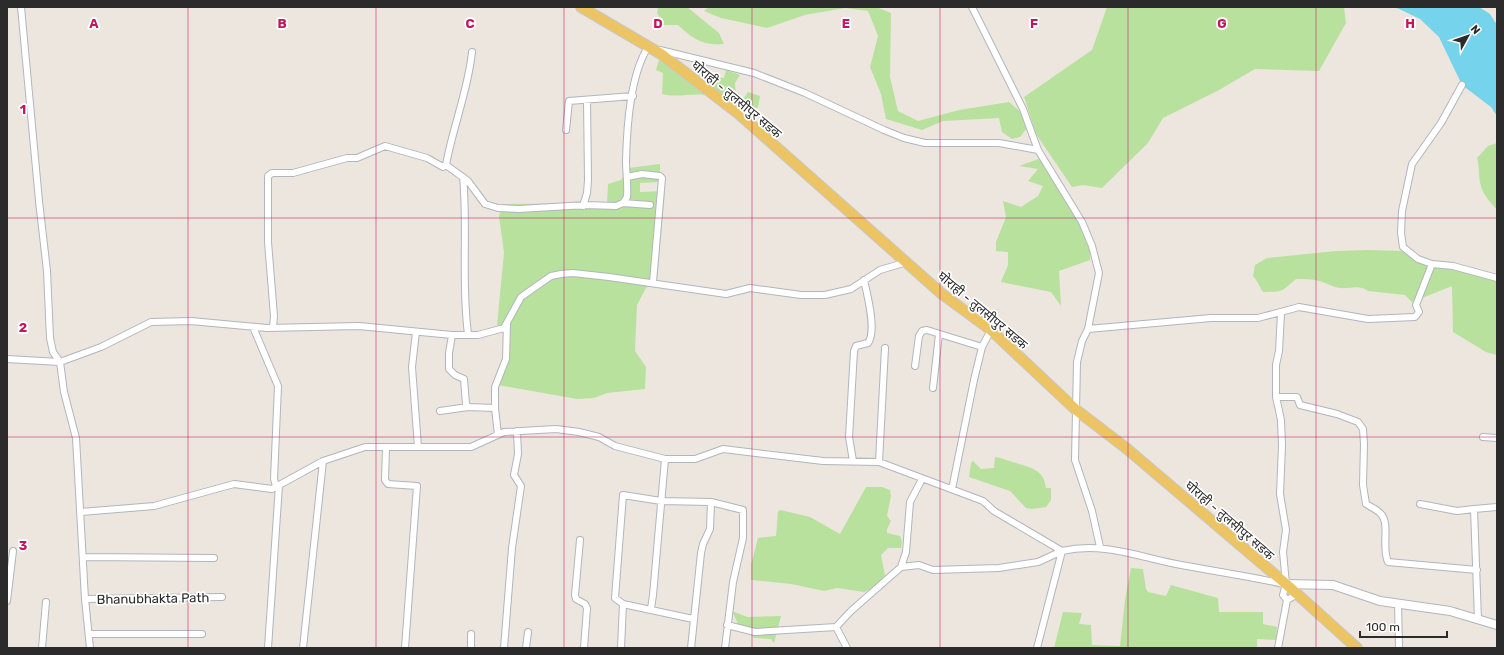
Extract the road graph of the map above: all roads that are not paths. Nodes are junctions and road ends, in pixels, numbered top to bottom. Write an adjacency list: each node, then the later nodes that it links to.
1 (21, 7): 35 (street)
2 (581, 7): 4 (main road, घोराही - तुलसीपुर सडक)
3 (972, 7): 10 (street)
4 (649, 48): 7 (street); 10 (street); 17 (main road, घोराही - तुलसीपुर सडक)
5 (472, 52): 11 (street)
6 (1462, 85): 18 (street)
7 (633, 96): 8 (street); 13 (street)
8 (587, 100): 9 (street); 16 (street)
9 (566, 130)
10 (1038, 150): 26 (street)
11 (446, 165): 12 (street); 25 (street)
12 (463, 177): 16 (street); 30 (street)
13 (627, 177): 14 (street); 21 (street)
14 (623, 203): 15 (street); 16 (street)
15 (650, 205)
16 (583, 206)
17 (908, 262): 20 (street); 27 (main road, घोराही - तुलसीपुर सडक)
18 (1432, 264): 19 (street); 22 (street)
19 (1497, 278)
20 (864, 280): 21 (street); 51 (street)
21 (653, 282): 23 (street)
22 (1281, 313): 26 (street); 38 (street)
23 (507, 323): 30 (street); 40 (street)
24 (253, 327): 25 (street); 35 (street); 54 (street)
25 (273, 327): 28 (street)
26 (1088, 329): 41 (street)
27 (991, 330): 32 (street); 41 (main road, घोराही - तुलसीपुर सडक)
28 (416, 332): 29 (street); 48 (street)
29 (452, 334): 30 (street); 39 (street)
30 (468, 334)
31 (939, 334): 32 (street); 36 (street); 37 (street)
32 (982, 347): 55 (street)
33 (885, 348): 52 (street)
34 (7, 359): 35 (street)
35 (60, 362): 61 (street)
36 (915, 366)
37 (933, 388)
38 (1276, 397): 69 (street); 70 (street)
39 (468, 407): 40 (street); 42 (street)
40 (495, 408): 44 (street)
41 (1075, 409): 63 (street); 70 (main road, घोराही - तुलसीपुर सडक)
42 (440, 411)
43 (517, 431): 44 (street); 49 (street); 95 (street)
44 (498, 435): 48 (street)
45 (1483, 437): 46 (street)
46 (1497, 438)
47 (386, 447): 48 (street); 50 (street); 93 (street)
48 (418, 447)
49 (665, 459): 51 (street); 56 (street)
50 (323, 461): 54 (street); 92 (street)
51 (853, 461): 52 (street)
52 (879, 462): 53 (street)
53 (922, 479): 55 (street); 68 (street)
54 (278, 486): 61 (street); 91 (street)
55 (952, 489): 65 (street)
56 (661, 501): 57 (street); 78 (street); 79 (street)
57 (711, 502): 80 (street); 82 (street)
58 (1420, 504): 60 (street)
59 (1497, 507): 60 (street)
60 (1474, 510): 69 (street)
61 (81, 512): 66 (street)
62 (580, 540): 97 (street)
63 (1100, 547): 65 (street); 70 (street)
64 (13, 551): 75 (street)
65 (1062, 551): 68 (street); 102 (street)
66 (82, 557): 67 (street); 73 (street)
67 (214, 558)
68 (901, 567): 84 (street)
69 (1477, 570): 81 (street)
70 (1286, 584): 71 (main road, घोराही - तुलसीपुर सडक); 74 (street); 77 (street)
71 (1296, 595): 74 (street); 104 (main road, घोराही - तुलसीपुर सडक)
72 (222, 597): 73 (street, Bhanubhakta Path)
73 (85, 599): 86 (street)
74 (1286, 600): 103 (street)
75 (7, 601)
76 (46, 602): 89 (street)
77 (1398, 603): 81 (street); 105 (street)
78 (623, 604): 79 (street); 98 (street)
79 (650, 609): 80 (street)
80 (693, 619): 99 (street)
81 (1478, 620): 83 (street)
82 (727, 625): 84 (street); 100 (street)
83 (1497, 625)
84 (836, 628): 101 (street)
85 (528, 632): 96 (street)
86 (89, 634): 87 (street); 90 (street)
87 (202, 634)
88 (471, 634): 94 (street)
89 (42, 648)
90 (90, 648)
91 (268, 648)
92 (303, 648)
93 (405, 648)
94 (471, 648)
95 (504, 648)
96 (526, 648)
97 (584, 648)
98 (621, 648)
99 (691, 648)
100 (725, 648)
101 (847, 648)
102 (1037, 648)
103 (1278, 648)
104 (1357, 648)
105 (1399, 648)

